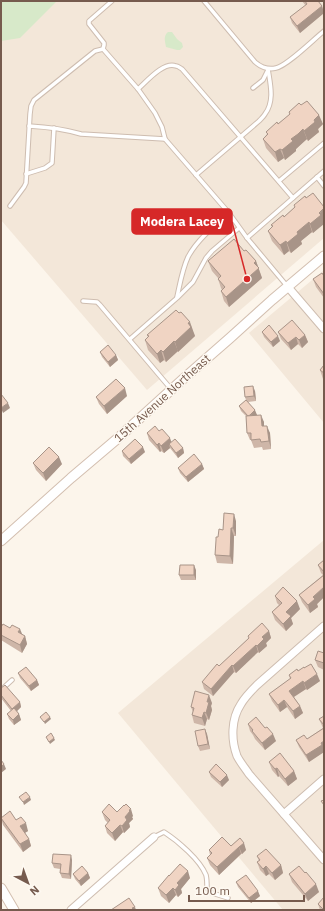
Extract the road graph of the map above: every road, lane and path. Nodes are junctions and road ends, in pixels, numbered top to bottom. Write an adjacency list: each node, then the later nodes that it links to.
1 (112, 1): 4 (lane)
2 (204, 1): 5 (lane)
3 (324, 31): 5 (lane)
4 (103, 49): 7 (lane); 8 (lane)
5 (268, 69): 6 (lane); 10 (lane)
6 (253, 88)
7 (138, 89): 10 (lane); 11 (lane)
8 (29, 126): 9 (lane); 14 (lane)
9 (54, 128): 11 (lane); 14 (lane)
10 (241, 137): 15 (lane); 17 (lane)
11 (165, 138): 15 (lane)
12 (324, 143): 17 (lane)
13 (324, 171): 16 (lane)
14 (26, 174): 20 (lane)
15 (196, 175): 21 (lane)
16 (317, 177): 18 (lane); 19 (lane)
17 (279, 181): 19 (lane)
18 (324, 186)
19 (293, 198): 23 (lane)
20 (10, 206)
21 (229, 213): 22 (lane); 26 (lane)
22 (239, 228): 23 (lane); 26 (lane)
23 (247, 238): 25 (lane)
24 (324, 256): 25 (street, 15th Avenue Northeast)
25 (288, 287): 28 (street); 30 (street, 15th Avenue Northeast)
26 (177, 298): 29 (lane)
27 (83, 301): 29 (lane)
28 (324, 329)
29 (130, 339): 30 (lane)
30 (172, 389): 31 (street, 15th Avenue Northeast)
31 (1, 541)
32 (324, 626): 36 (street)
33 (12, 680): 34 (lane)
34 (1, 690)
35 (324, 779): 36 (street)
36 (284, 814): 38 (street)
37 (154, 837): 40 (lane); 42 (street)
38 (324, 860)
39 (1, 888): 41 (street)
40 (228, 898)
41 (14, 910)
42 (71, 910)

